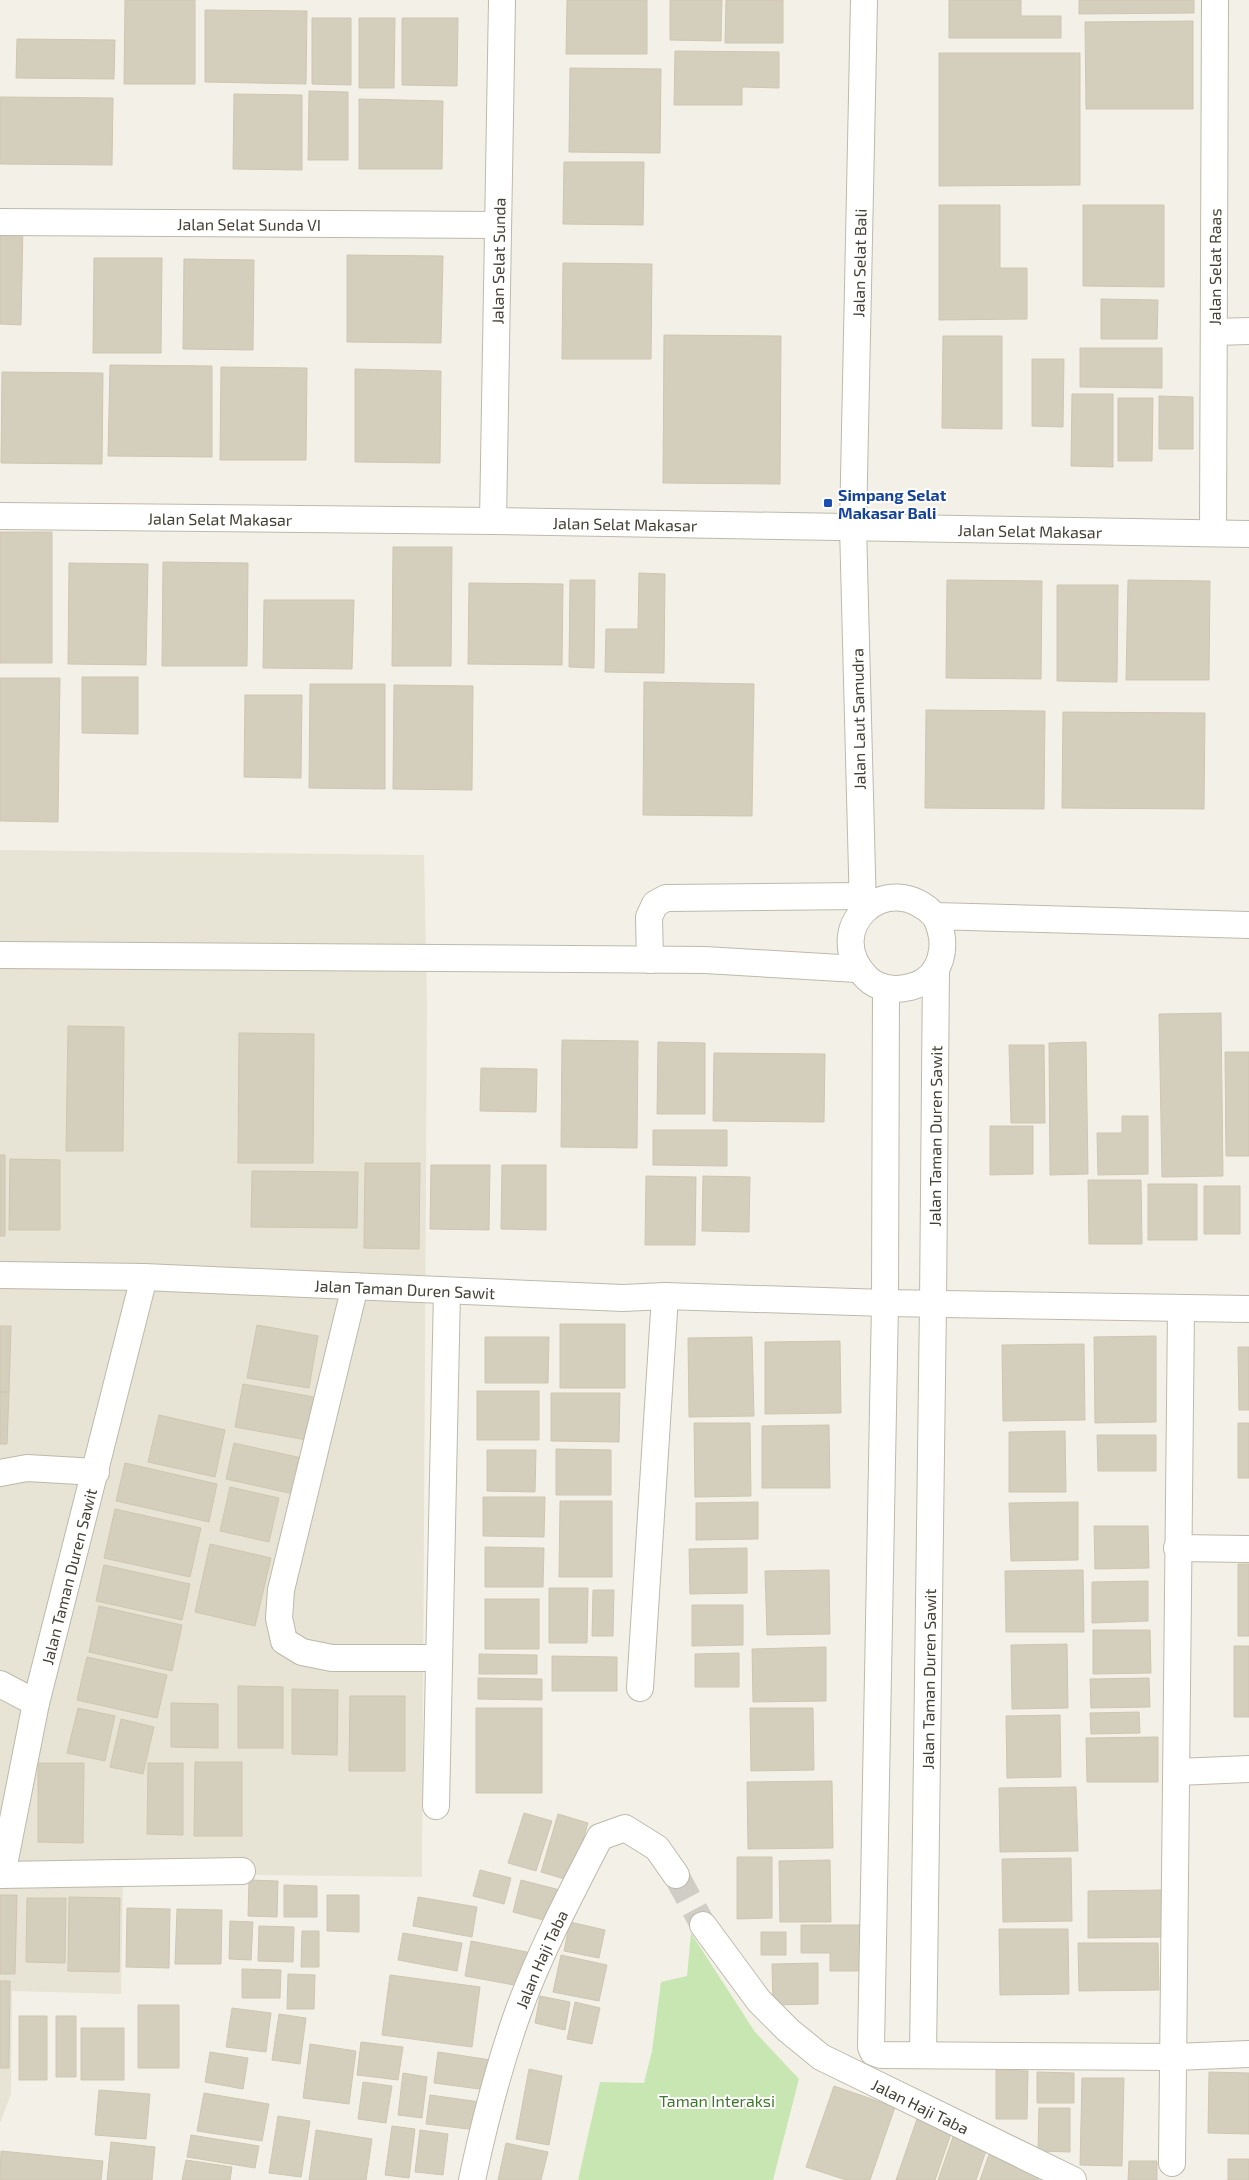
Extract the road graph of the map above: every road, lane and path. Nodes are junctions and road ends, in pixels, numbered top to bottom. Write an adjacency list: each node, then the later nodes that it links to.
1 (502, 0): 5 (street, Jalan Selat Sunda)
2 (864, 0): 10 (street, Jalan Selat Bali)
3 (1215, 0): 7 (street, Jalan Selat Raas)
4 (0, 222): 5 (street, Jalan Selat Sunda VI)
5 (498, 225): 9 (street, Jalan Selat Sunda)
6 (1249, 331): 7 (street)
7 (1215, 332): 11 (street, Jalan Selat Raas)
8 (0, 516): 9 (street, Jalan Selat Makasar)
9 (493, 521): 10 (street, Jalan Selat Makasar)
10 (854, 526): 11 (street, Jalan Selat Makasar); 13 (street, Jalan Laut Samudra)
11 (1213, 533): 12 (street, Jalan Selat Makasar)
12 (1249, 534)
13 (862, 904): 14 (street); 17 (street); 18 (street)
14 (935, 916): 15 (street); 19 (street)
15 (1249, 925)
16 (0, 955): 17 (street)
17 (650, 960): 18 (street)
18 (857, 969): 20 (street)
19 (936, 969): 20 (street); 27 (street, Jalan Taman Duren Sawit)
20 (886, 989): 26 (street)
21 (0, 1275): 22 (street, Jalan Taman Duren Sawit)
22 (144, 1277): 23 (street, Jalan Taman Duren Sawit); 31 (street, Jalan Taman Duren Sawit)
23 (355, 1286): 24 (street, Jalan Taman Duren Sawit); 34 (street)
24 (447, 1291): 25 (street, Jalan Taman Duren Sawit); 34 (street)
25 (665, 1296): 26 (street, Jalan Taman Duren Sawit); 36 (street)
26 (885, 1303): 27 (street, Jalan Taman Duren Sawit); 46 (street)
27 (934, 1303): 28 (street, Jalan Taman Duren Sawit); 46 (street, Jalan Taman Duren Sawit)
28 (1181, 1309): 29 (street, Jalan Taman Duren Sawit); 32 (street)
29 (1249, 1309)
30 (0, 1472): 31 (street)
31 (96, 1472): 37 (street, Jalan Taman Duren Sawit)
32 (1178, 1548): 33 (street); 39 (street)
33 (1249, 1549)
34 (439, 1658): 40 (street)
35 (0, 1684): 37 (street)
36 (640, 1688)
37 (36, 1703): 42 (street, Jalan Taman Duren Sawit)
38 (1249, 1769): 39 (street)
39 (1177, 1772): 47 (street)
40 (436, 1806)
41 (242, 1871): 42 (street)
42 (1, 1875)
43 (676, 1875): 49 (street, Jalan Haji Taba)
44 (703, 1925): 50 (street, Jalan Haji Taba)
45 (1249, 2054): 47 (street)
46 (923, 2055): 47 (street)
47 (1174, 2057): 48 (street)
48 (1172, 2164)
49 (472, 2180)
50 (1073, 2180)

